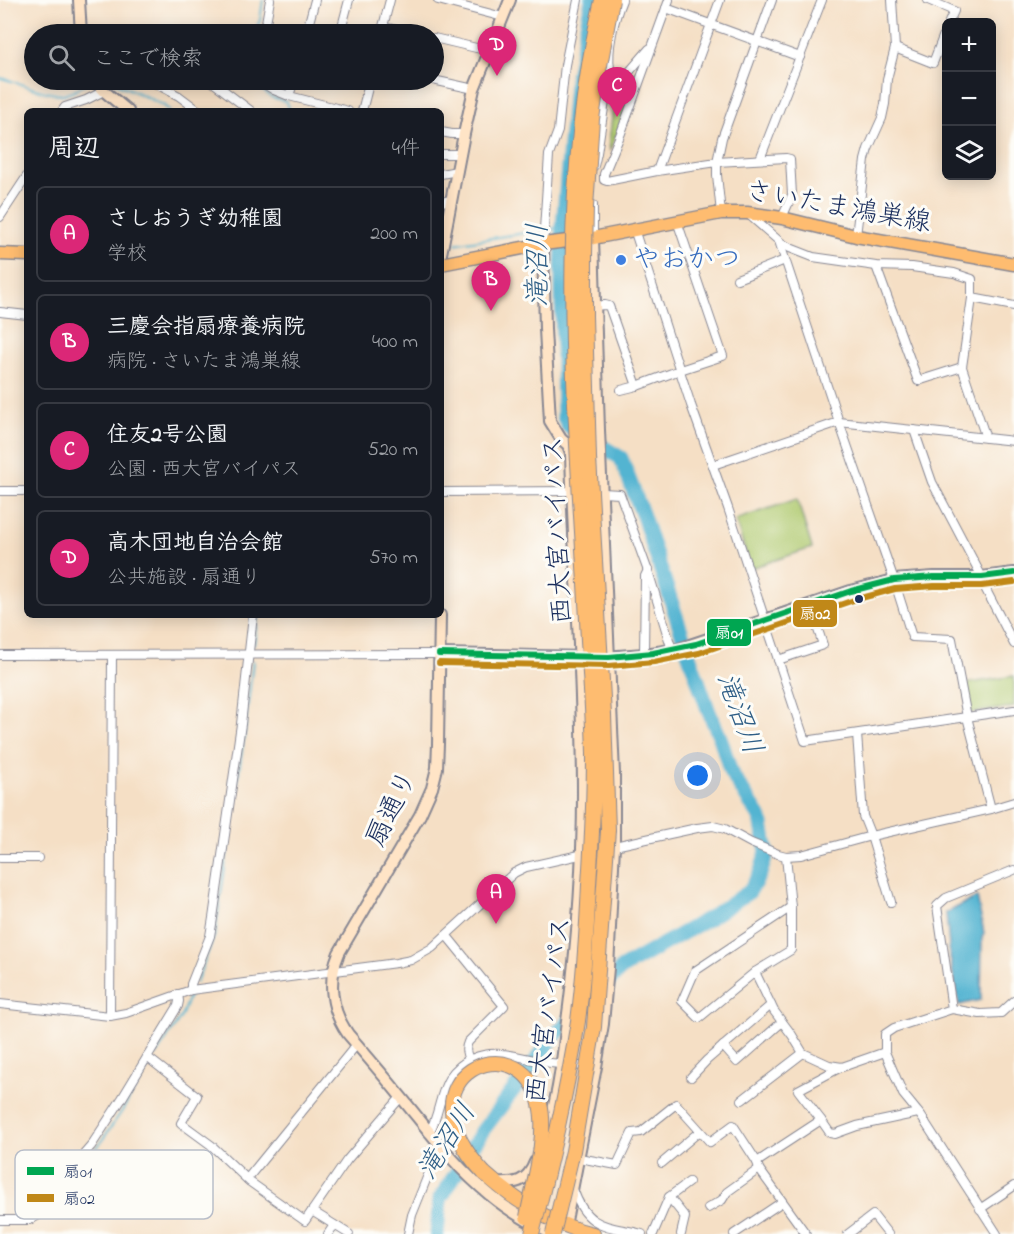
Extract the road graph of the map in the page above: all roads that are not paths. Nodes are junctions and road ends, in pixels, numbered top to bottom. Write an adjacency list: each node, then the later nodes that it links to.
1 (79, 0): 20 (street)
2 (270, 0): 21 (street)
3 (315, 0): 22 (street)
4 (349, 0): 23 (street)
5 (390, 0): 24 (street)
6 (438, 0): 18 (street)
7 (510, 0): 18 (street)
8 (578, 0): 72 (street)
9 (602, 0): 182 (highway, 西大宮バイパス, bridge)
10 (612, 0): 183 (highway, 西大宮バイパス, bridge)
11 (622, 0): 70 (street)
12 (720, 0): 25 (street)
13 (772, 0): 28 (street)
14 (822, 0): 32 (street)
15 (892, 0): 30 (street)
16 (928, 0): 19 (street)
17 (667, 4): 25 (street); 29 (street)
18 (503, 17): 31 (street)
19 (951, 18)
20 (80, 24)
21 (266, 24)
22 (309, 24)
23 (343, 24)
24 (384, 24)
25 (711, 24): 28 (street); 58 (street)
26 (942, 39): 30 (street)
27 (444, 40): 31 (street)
28 (757, 41): 32 (street); 56 (street)
29 (652, 46): 34 (street); 58 (street)
30 (895, 48): 69 (street)
31 (489, 51): 35 (street)
32 (800, 57): 55 (street)
33 (444, 82): 35 (street)
34 (617, 86)
35 (474, 89): 52 (street)
36 (167, 90): 46 (street)
37 (223, 90): 47 (street)
38 (274, 90): 42 (street)
39 (290, 90): 42 (street)
40 (367, 90): 50 (street)
41 (104, 91): 44 (street); 45 (street)
42 (288, 96): 43 (street)
43 (307, 101): 48 (street); 49 (street)
44 (64, 108)
45 (124, 108)
46 (189, 108)
47 (247, 108)
48 (306, 108)
49 (336, 108)
50 (363, 108)
51 (444, 133): 52 (street)
52 (464, 134): 54 (street)
53 (444, 154): 54 (street)
54 (460, 154): 57 (street)
55 (760, 159): 56 (street); 65 (street)
56 (717, 162): 58 (street); 62 (street)
57 (457, 171): 59 (street); 61 (street)
58 (657, 171)
59 (444, 173)
60 (24, 181): 64 (street)
61 (446, 201): 67 (street)
62 (721, 213): 63 (main road, さいたま鴻巣線); 66 (main road, さいたま鴻巣線)
63 (747, 213): 65 (main road, さいたま鴻巣線); 71 (street)
64 (0, 217)
65 (782, 218): 69 (main road, さいたま鴻巣線)
66 (677, 221): 68 (main road, さいたま鴻巣線); 86 (street)
67 (444, 222)
68 (634, 229): 70 (main road, さいたま鴻巣線); 86 (street)
69 (856, 236): 77 (main road, さいたま鴻巣線)
70 (593, 238): 72 (main road, さいたま鴻巣線); 81 (street)
71 (779, 241): 75 (street); 78 (street)
72 (546, 244): 76 (main road, さいたま鴻巣線); 96 (street)
73 (0, 254): 74 (main road)
74 (24, 255)
75 (785, 260): 79 (street); 89 (street)
76 (444, 263)
77 (1014, 264)
78 (876, 266): 80 (street); 85 (street)
79 (736, 279)
80 (972, 298): 82 (street); 85 (street)
81 (594, 306): 87 (street); 98 (street)
82 (1014, 306)
83 (0, 312): 84 (street)
84 (24, 315)
85 (962, 368): 91 (street)
86 (680, 370): 87 (street); 93 (street)
87 (637, 386): 88 (street)
88 (621, 390)
89 (839, 422): 90 (street); 93 (street); 102 (street)
90 (914, 430): 91 (street); 101 (street)
91 (986, 438): 92 (street)
92 (1014, 441)
93 (713, 465): 106 (street)
94 (0, 490): 95 (street)
95 (24, 491)
96 (572, 491): 97 (street); 114 (street)
97 (444, 492)
98 (602, 493): 99 (street); 115 (street)
99 (648, 570): 108 (street); 111 (street)
100 (1014, 573): 101 (street)
101 (982, 577): 102 (street); 107 (street)
102 (894, 580): 103 (street); 118 (street)
103 (810, 605): 106 (street); 116 (street)
104 (253, 618): 109 (street)
105 (440, 618): 110 (street, 扇通り)
106 (765, 620): 108 (street); 116 (street)
107 (1014, 644)
108 (675, 650): 111 (street)
109 (249, 654): 110 (street); 113 (street); 134 (street)
110 (439, 654): 114 (street); 132 (street, 扇通り)
111 (644, 654): 115 (street)
112 (0, 655): 113 (street)
113 (112, 655): 140 (street)
114 (579, 656): 115 (street); 124 (street)
115 (609, 657): 123 (street)
116 (778, 660): 119 (street)
117 (1014, 710): 118 (street)
118 (967, 717): 119 (street); 121 (street)
119 (857, 734): 122 (street)
120 (1014, 802): 121 (street)
121 (991, 809): 122 (street)
122 (872, 836): 125 (street); 129 (street)
123 (614, 846): 124 (street); 125 (street); 149 (street)
124 (582, 855): 131 (street); 148 (street)
125 (782, 855): 130 (street)
126 (0, 858): 127 (street)
127 (38, 858)
128 (1014, 870): 139 (street)
129 (891, 902)
130 (790, 907): 133 (street); 133 (street)
131 (447, 936): 132 (street); 147 (street)
132 (333, 971): 134 (street); 142 (street)
133 (754, 972): 138 (street)
134 (190, 990): 135 (street)
135 (178, 994): 140 (street); 146 (street)
136 (1014, 1001): 139 (street)
137 (0, 1004): 140 (street)
138 (771, 1005): 141 (street); 143 (street)
139 (952, 1009): 144 (street)
140 (110, 1016)
141 (782, 1022): 143 (street); 145 (street)
142 (357, 1044): 152 (street); 164 (street)
143 (723, 1046): 151 (street)
144 (885, 1052): 150 (street); 154 (street)
145 (803, 1053): 150 (street); 153 (street)
146 (147, 1057): 159 (street); 164 (street)
147 (469, 1059): 148 (street); 157 (street)
148 (556, 1064): 149 (street); 163 (street)
149 (596, 1067): 160 (street)
150 (842, 1067): 155 (street)
151 (691, 1077)
152 (401, 1098): 157 (street); 173 (street)
153 (742, 1100)
154 (918, 1113): 155 (street); 171 (street)
155 (821, 1120): 162 (street)
156 (700, 1131): 160 (street); 161 (street); 162 (street)
157 (429, 1133): 158 (street)
158 (440, 1145): 163 (street); 180 (street)
159 (88, 1150)
160 (579, 1158): 167 (street)
161 (662, 1163)
162 (758, 1166): 169 (street); 170 (street)
163 (484, 1178): 172 (street); 177 (highway); 181 (highway, bridge)
164 (247, 1179): 173 (street)
165 (689, 1182): 168 (street)
166 (1014, 1186): 171 (street)
167 (573, 1188): 177 (street); 185 (street)
168 (669, 1197): 186 (street); 187 (street)
169 (782, 1202): 188 (street); 189 (street)
170 (708, 1208)
171 (980, 1209): 192 (street)
172 (510, 1210): 177 (street); 183 (street)
173 (312, 1211): 176 (street)
174 (31, 1219): 175 (street)
175 (0, 1220)
176 (334, 1225): 178 (street); 179 (street)
177 (567, 1230): 184 (highway)
178 (328, 1234)
179 (349, 1234)
180 (408, 1234)
181 (524, 1234)
182 (532, 1234)
183 (552, 1234)
184 (593, 1234)
185 (642, 1234)
186 (653, 1234)
187 (681, 1234)
188 (734, 1234)
189 (806, 1234)
190 (848, 1234): 191 (street)
191 (888, 1234)
192 (997, 1234)

